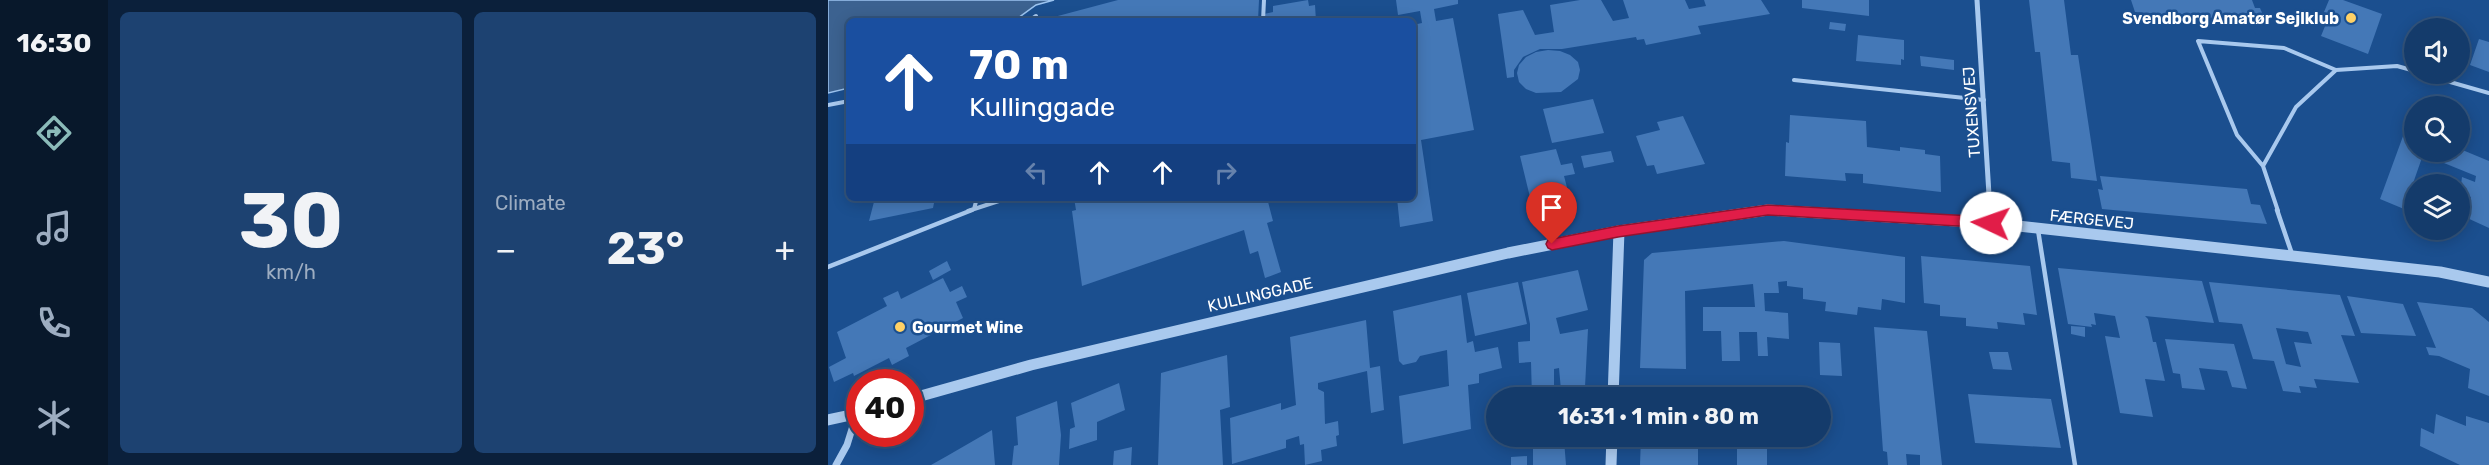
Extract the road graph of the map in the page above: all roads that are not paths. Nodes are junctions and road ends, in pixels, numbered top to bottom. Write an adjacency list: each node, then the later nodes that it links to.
1 (1264, 0): 5 (lane)
2 (1977, 0): 11 (street, TUXENSVEJ)
3 (1036, 16): 4 (lane)
4 (1033, 18)
5 (1263, 18)
6 (2404, 68): 7 (lane)
7 (2336, 70): 14 (lane); 14 (lane)
8 (1794, 80): 11 (lane)
9 (2457, 84): 10 (lane)
10 (2489, 93)
11 (1983, 100): 18 (street, TUXENSVEJ)
12 (846, 102): 13 (lane)
13 (828, 105)
14 (2263, 166): 21 (lane)
15 (975, 201): 17 (lane)
16 (999, 201): 17 (lane)
17 (974, 209): 22 (lane)
18 (1991, 223): 19 (street, FÆRGEVEJ); 20 (street, FÆRGEVEJ)
19 (2038, 228): 21 (street, FÆRGEVEJ); 32 (lane)
20 (1618, 231): 24 (street); 25 (street, KULLINGGADE)
21 (2292, 255): 23 (street, FÆRGEVEJ)
22 (828, 267)
23 (2489, 282)
24 (1614, 387)
25 (924, 395)
26 (846, 416): 27 (street)
27 (828, 420)
28 (846, 447): 30 (street)
29 (1612, 447): 31 (street)
30 (836, 465)
31 (1611, 465)
32 (2075, 465)

